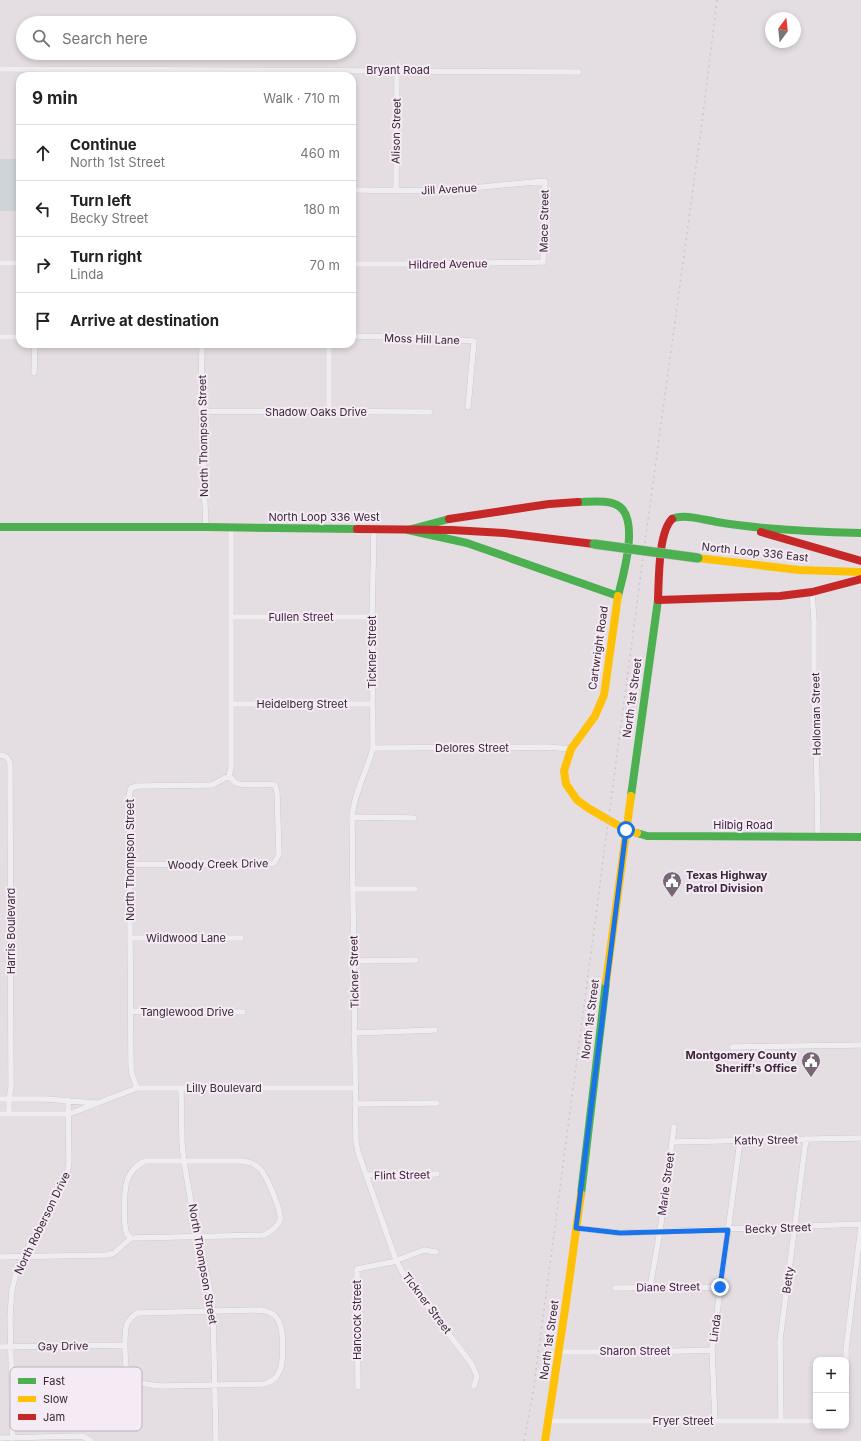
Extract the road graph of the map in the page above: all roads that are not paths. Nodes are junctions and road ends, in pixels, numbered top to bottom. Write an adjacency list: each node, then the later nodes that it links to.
1 (0, 69): 3 (street, Bryant Road)
2 (397, 70): 4 (street, Bryant Road); 5 (street, Bryant Road); 8 (street, Alison Street)
3 (184, 72)
4 (347, 72)
5 (579, 72)
6 (545, 181): 8 (street, Jill Avenue); 9 (street, Mace Street)
7 (356, 190): 8 (street, Jill Avenue)
8 (396, 191)
9 (543, 262): 12 (street, Hildred Avenue)
10 (0, 263): 11 (street)
11 (16, 263)
12 (356, 264)
13 (356, 336): 20 (street, Moss Hill Lane)
14 (0, 337): 15 (street)
15 (16, 337)
16 (34, 348): 19 (street)
17 (202, 348): 21 (street, North Thompson Street)
18 (329, 348): 22 (street)
19 (34, 373)
20 (468, 407)
21 (202, 411): 22 (street, Shadow Oaks Drive); 25 (street, North Thompson Street)
22 (329, 412): 23 (street, Shadow Oaks Drive)
23 (430, 412)
24 (0, 527): 25 (main road, North Loop 336 West)
25 (206, 527): 27 (main road, North Loop 336 West)
26 (742, 527): 30 (main road); 32 (main road); 37 (main road, North 1st Street)
27 (232, 528): 28 (main road, North Loop 336 West); 38 (street)
28 (374, 529): 29 (main road, North Loop 336 West); 39 (street, Tickner Street)
29 (408, 530): 31 (main road, North Loop 336 West, bridge); 36 (main road); 36 (main road, Cartwright Road)
30 (861, 533)
31 (646, 551): 33 (main road, North Loop 336 East, bridge)
32 (861, 561)
33 (861, 572)
34 (861, 579): 35 (main road)
35 (812, 592): 37 (main road); 49 (street, Holloman Street)
36 (618, 596): 43 (main road, Cartwright Road)
37 (658, 600): 48 (main road, North 1st Street)
38 (231, 617): 39 (street, Fullen Street); 40 (street)
39 (372, 617): 41 (street, Tickner Street)
40 (231, 704): 41 (street, Heidelberg Street); 45 (street)
41 (372, 704): 42 (street, Tickner Street)
42 (373, 748): 43 (street, Delores Street); 46 (street, Tickner Street)
43 (570, 749): 48 (main road, Cartwright Road)
44 (0, 755): 68 (street, Harris Boulevard)
45 (229, 776): 51 (street, North Thompson Street); 51 (street, Woody Creek Drive)
46 (352, 817): 47 (street); 53 (street, Tickner Street)
47 (414, 818)
48 (626, 830): 49 (main road, Hilbig Road); 85 (main road, North 1st Street)
49 (818, 837): 50 (main road, Hilbig Road)
50 (861, 837)
51 (130, 864): 54 (street, North Thompson Street)
52 (415, 888): 53 (street)
53 (353, 889): 56 (street, Tickner Street)
54 (130, 938): 55 (street, Wildwood Lane); 58 (street, North Thompson Street)
55 (241, 938)
56 (354, 960): 57 (street); 61 (street, Tickner Street)
57 (416, 960)
58 (131, 1011): 59 (street, Tanglewood Drive); 64 (street, North Thompson Street)
59 (243, 1012)
60 (435, 1030): 61 (street)
61 (354, 1033): 66 (street, Tickner Street)
62 (861, 1045): 63 (street)
63 (732, 1047)
64 (137, 1088): 65 (street, Lilly Boulevard); 70 (street, Lilly Boulevard)
65 (181, 1088): 66 (street, Lilly Boulevard); 81 (street, North Thompson Street)
66 (355, 1088): 72 (street, Tickner Street)
67 (0, 1099): 68 (street, Lilly Boulevard)
68 (9, 1099): 69 (street, Lilly Boulevard); 74 (street, Harris Boulevard)
69 (68, 1100): 70 (street, Lilly Boulevard); 75 (street, North Roberson Drive)
70 (96, 1103): 75 (street, Lilly Boulevard)
71 (437, 1103): 72 (street)
72 (355, 1104): 83 (street, Tickner Street)
73 (0, 1114): 74 (street, Lilly Boulevard)
74 (9, 1114): 75 (street, Lilly Boulevard)
75 (69, 1114): 93 (street, North Roberson Drive)
76 (674, 1127): 80 (street, Marie Street)
77 (861, 1138): 78 (street, Kathy Street)
78 (806, 1140): 79 (street, Kathy Street); 86 (street, Betty)
79 (740, 1141): 80 (street, Kathy Street); 87 (street, Linda)
80 (672, 1142): 88 (street, Marie Street)
81 (184, 1162): 89 (street, North Thompson Street); 89 (street); 90 (street)
82 (437, 1174): 83 (street, Flint Street)
83 (367, 1175): 94 (street, Tickner Street)
84 (861, 1225): 86 (street, Becky Street); 110 (street)
85 (576, 1228): 88 (street, Becky Street); 103 (main road, North 1st Street)
86 (795, 1228): 87 (street, Becky Street); 113 (street, Betty)
87 (728, 1230): 88 (street, Becky Street); 96 (street, Linda)
88 (660, 1231): 95 (street, Marie Street)
89 (197, 1236): 90 (street); 98 (street, North Thompson Street)
90 (132, 1238): 93 (street)
91 (436, 1252): 94 (street)
92 (0, 1257): 93 (street)
93 (23, 1257): 100 (street, North Roberson Drive)
94 (396, 1260): 108 (street, Tickner Street); 109 (street, Hancock Street)
95 (650, 1287): 96 (street, Diane Street); 97 (street, Diane Street)
96 (720, 1287): 102 (street, Linda)
97 (615, 1288)
98 (213, 1310): 99 (street); 107 (street, North Thompson Street); 107 (street)
99 (125, 1345): 100 (street, Gay Drive); 105 (street)
100 (12, 1346): 101 (street, Gay Drive); 104 (street, North Roberson Drive)
101 (0, 1347)
102 (712, 1350): 103 (street, Sharon Street); 112 (street, Linda)
103 (559, 1352): 111 (main road, North 1st Street)
104 (12, 1367)
105 (126, 1367)
106 (142, 1383): 107 (street)
107 (216, 1385): 118 (street, North Thompson Street)
108 (474, 1386)
109 (358, 1387)
110 (847, 1393)
111 (549, 1421): 112 (street, Fryer Street); 119 (main road, North 1st Street)
112 (715, 1421): 113 (street, Fryer Street)
113 (781, 1421): 114 (street, Fryer Street)
114 (813, 1421)
115 (0, 1438): 116 (street)
116 (13, 1439): 117 (street)
117 (92, 1441)
118 (216, 1441)
119 (545, 1441)

